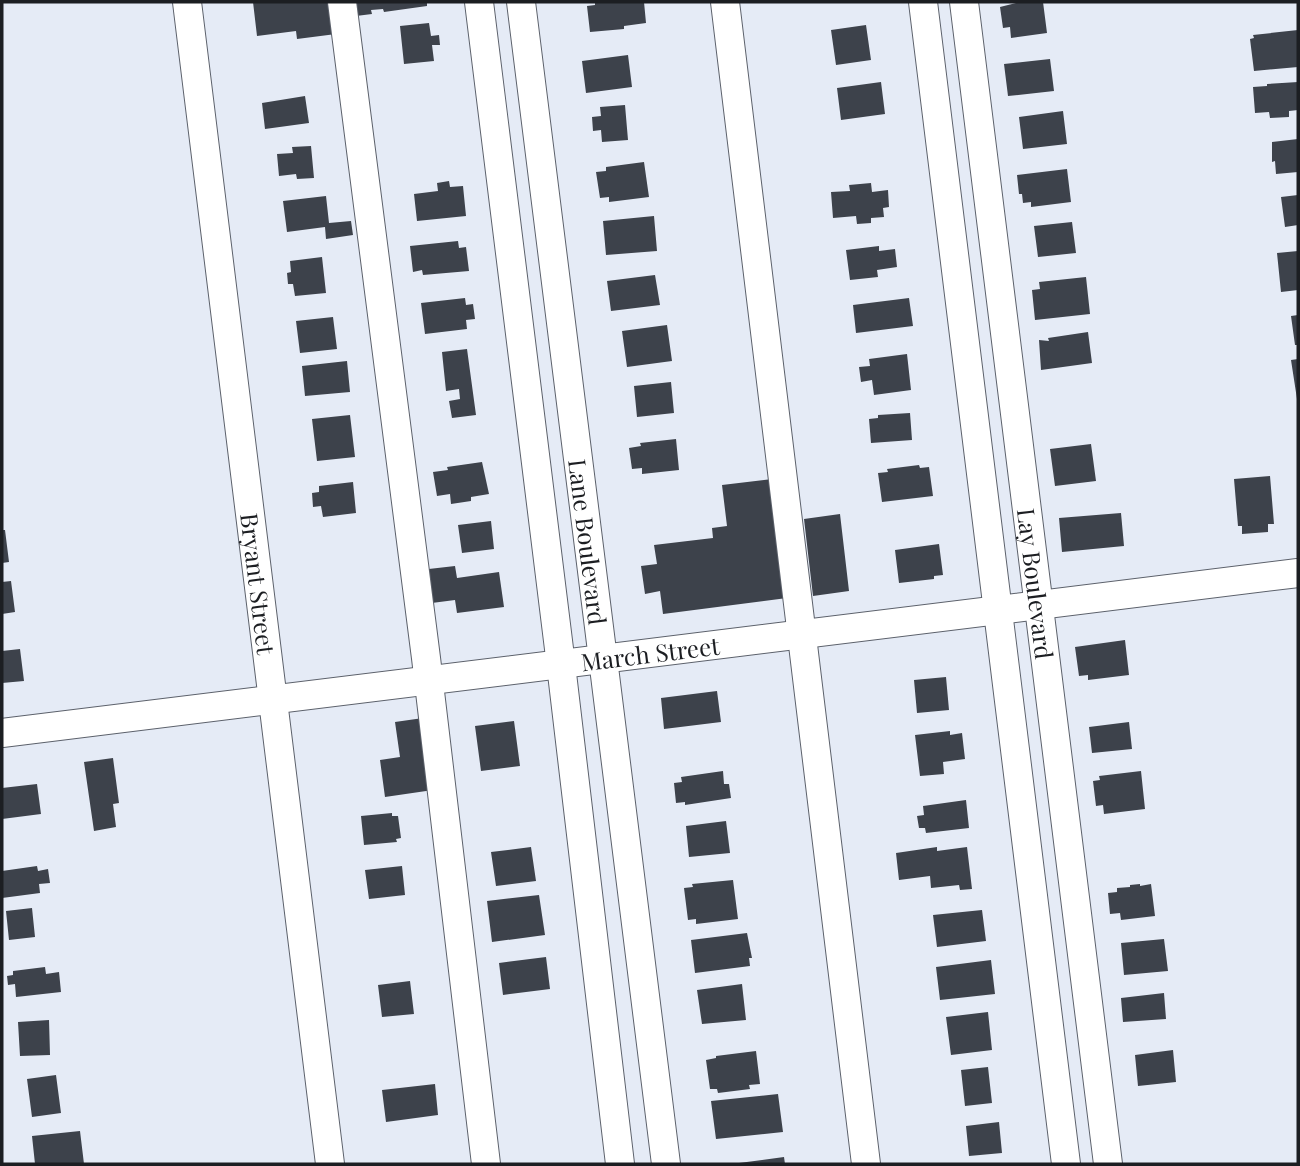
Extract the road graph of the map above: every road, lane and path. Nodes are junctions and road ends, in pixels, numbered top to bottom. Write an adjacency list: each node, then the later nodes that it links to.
1 (187, 2): 19 (street, Bryant Street)
2 (342, 2): 18 (street)
3 (479, 2): 11 (street, Lane Boulevard)
4 (521, 2): 10 (street, Lane Boulevard)
5 (725, 2): 15 (street)
6 (923, 2): 9 (street, Lay Boulevard)
7 (964, 2): 8 (street, Lay Boulevard)
8 (988, 202): 9 (street); 13 (street, Lay Boulevard)
9 (948, 206): 14 (street, Lay Boulevard)
10 (551, 239): 11 (street); 16 (street, Lane Boulevard)
11 (509, 245): 17 (street, Lane Boulevard)
12 (1298, 573): 13 (street, March Street)
13 (1038, 606): 14 (street, March Street); 21 (street, Lay Boulevard)
14 (996, 610): 15 (street, March Street); 22 (street, Lay Boulevard)
15 (800, 634): 16 (street, March Street); 29 (street)
16 (604, 660): 17 (street, March Street); 23 (street, Lane Boulevard)
17 (561, 665): 18 (street, March Street); 24 (street, Lane Boulevard)
18 (429, 680): 19 (street, March Street); 26 (street)
19 (274, 700): 20 (street, March Street); 25 (street, Bryant Street)
20 (2, 733)
21 (1090, 1021): 22 (street); 31 (street, Lay Boulevard)
22 (1048, 1026): 30 (street, Lay Boulevard)
23 (656, 1086): 24 (street); 28 (street, Lane Boulevard)
24 (611, 1091): 27 (street, Lane Boulevard)
25 (330, 1164)
26 (486, 1164)
27 (620, 1164)
28 (666, 1164)
29 (866, 1164)
30 (1066, 1164)
31 (1108, 1164)

